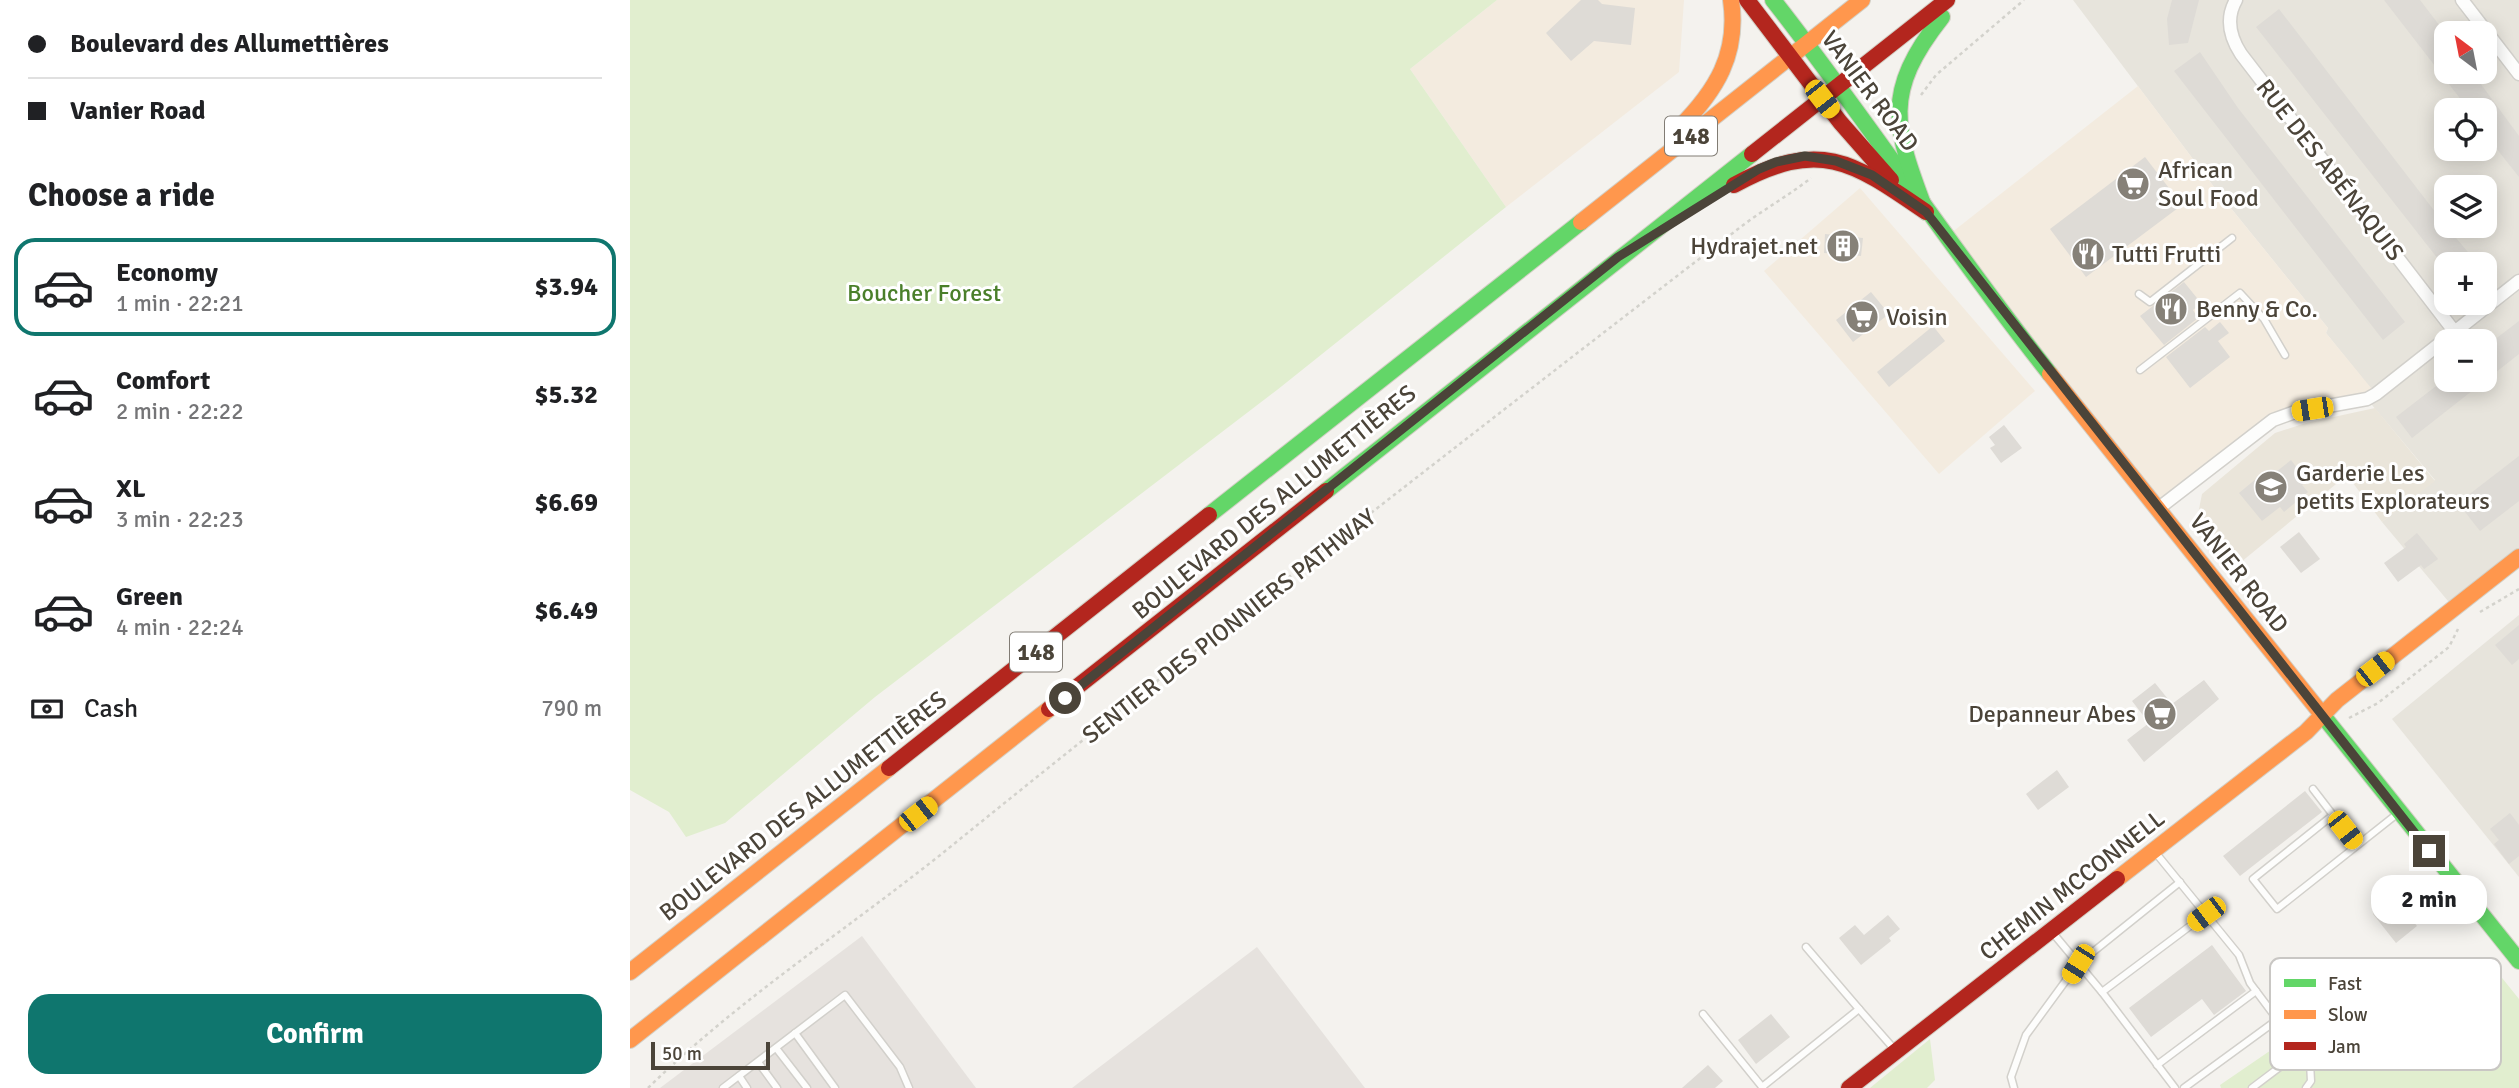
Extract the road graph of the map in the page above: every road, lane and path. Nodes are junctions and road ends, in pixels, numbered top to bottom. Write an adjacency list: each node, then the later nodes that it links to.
1 (1731, 0): 18 (main road)
2 (1746, 0): 11 (main road, VANIER ROAD)
3 (1773, 0): 10 (main road, VANIER ROAD)
4 (1861, 0): 10 (main road, BOULEVARD DES ALLUMETTIÈRES / 148)
5 (1947, 0): 13 (main road, BOULEVARD DES ALLUMETTIÈRES / 148)
6 (1957, 0): 17 (main road)
7 (2024, 0): 14 (path)
8 (2236, 0): 23 (street, RUE DES ABÉNAQUIS)
9 (2462, 0): 12 (street)
10 (1807, 44): 11 (main road, BOULEVARD DES ALLUMETTIÈRES / 148); 13 (main road, VANIER ROAD)
11 (1789, 58): 15 (main road, VANIER ROAD); 18 (main road, BOULEVARD DES ALLUMETTIÈRES / 148)
12 (2519, 74)
13 (1840, 85): 15 (main road, BOULEVARD DES ALLUMETTIÈRES / 148); 17 (main road, VANIER ROAD)
14 (1915, 98)
15 (1822, 99): 17 (main road, VANIER ROAD); 20 (main road, BOULEVARD DES ALLUMETTIÈRES / 148)
16 (1814, 172): 63 (path, SENTIER DES PIONNIERS PATHWAY)
17 (1926, 212): 20 (main road); 28 (main road, VANIER ROAD)
18 (1592, 214): 46 (main road, BOULEVARD DES ALLUMETTIÈRES / 148)
19 (2232, 238): 22 (lane)
20 (1618, 257): 54 (main road, BOULEVARD DES ALLUMETTIÈRES / 148)
21 (2519, 281): 24 (street)
22 (2139, 294)
23 (2452, 329)
24 (2457, 329)
25 (2434, 347): 28 (street)
26 (2285, 355): 27 (lane)
27 (2140, 370)
28 (2159, 509): 33 (main road, VANIER ROAD)
29 (2519, 557): 33 (main road, CHEMIN MCCONNELL)
30 (2519, 589): 31 (path)
31 (2477, 614)
32 (2460, 626): 34 (path)
33 (2320, 716): 36 (main road, VANIER ROAD); 39 (main road, CHEMIN MCCONNELL)
34 (2348, 719)
35 (2313, 789): 37 (lane)
36 (2398, 812): 38 (lane); 44 (main road, VANIER ROAD)
37 (2333, 816): 38 (lane); 38 (lane)
38 (2357, 845)
39 (2154, 850): 40 (lane); 42 (main road, CHEMIN MCCONNELL)
40 (2180, 882): 41 (lane); 45 (lane)
41 (2206, 914): 47 (lane); 48 (lane)
42 (2051, 931): 45 (lane); 56 (main road, CHEMIN MCCONNELL)
43 (1806, 947): 49 (lane)
44 (2519, 961)
45 (2078, 964): 48 (lane); 71 (lane)
46 (630, 972)
47 (2256, 991): 50 (lane); 58 (lane)
48 (2102, 992): 58 (lane)
49 (1859, 1009): 56 (lane); 62 (lane)
50 (2270, 1010)
51 (1703, 1014): 62 (lane)
52 (2270, 1025): 73 (lane)
53 (795, 1033): 55 (lane); 68 (lane); 69 (lane)
54 (630, 1040)
55 (776, 1048): 57 (lane); 67 (lane)
56 (1896, 1051): 70 (main road, CHEMIN MCCONNELL)
57 (758, 1062): 61 (lane); 66 (lane)
58 (2157, 1065): 72 (lane)
59 (2276, 1070): 74 (lane)
60 (2310, 1070): 75 (lane)
61 (739, 1076): 64 (lane); 65 (lane)
62 (1763, 1087)
63 (648, 1088)
64 (723, 1088)
65 (747, 1088)
66 (777, 1088)
67 (807, 1088)
68 (835, 1088)
69 (909, 1088)
70 (1849, 1088)
71 (2014, 1088)
72 (2175, 1088)
73 (2184, 1088)
74 (2252, 1088)
75 (2306, 1088)

